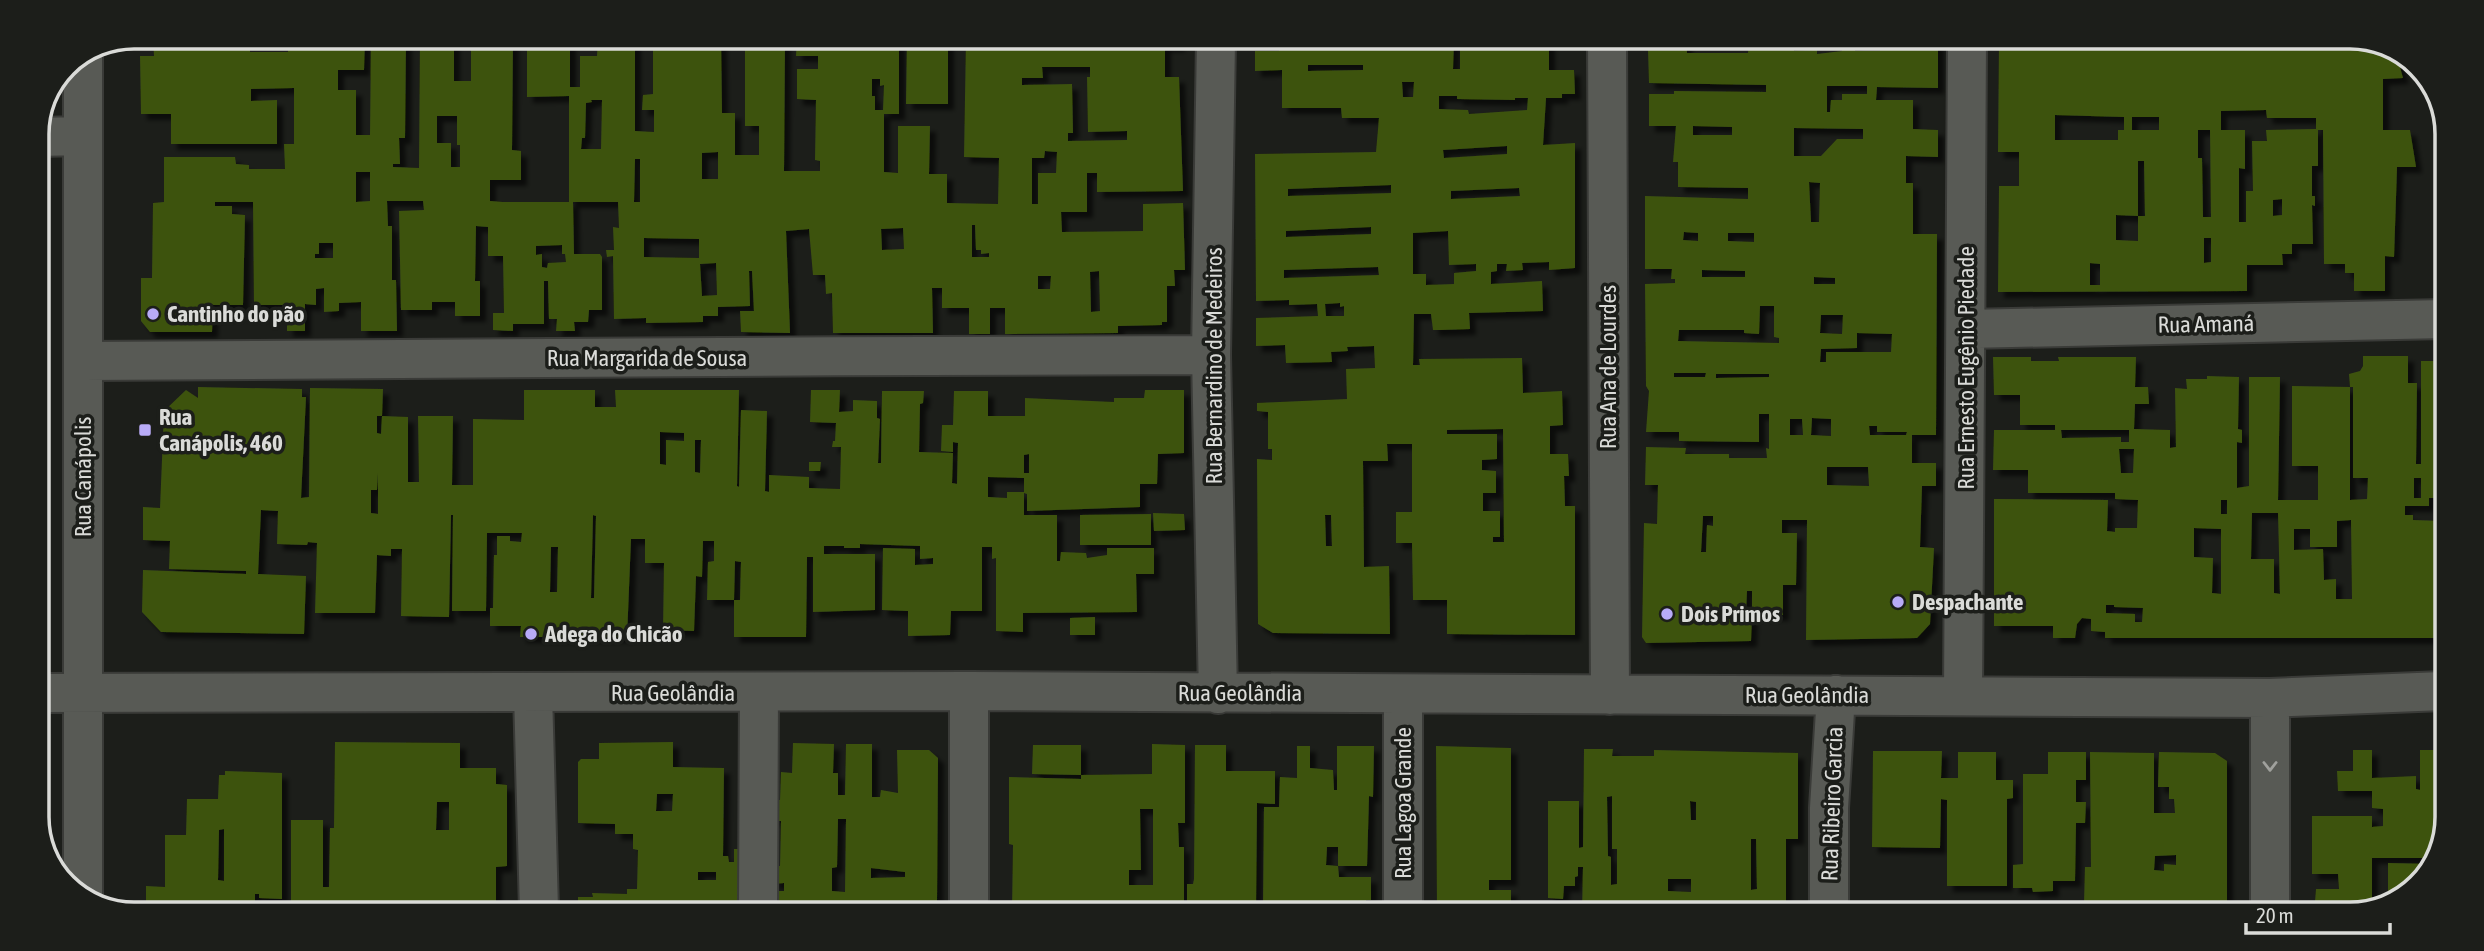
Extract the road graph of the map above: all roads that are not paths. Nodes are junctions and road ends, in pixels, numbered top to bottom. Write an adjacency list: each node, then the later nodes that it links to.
1 (1216, 49): 9 (street, Rua Bernardino de Medeiros)
2 (1607, 49): 19 (street, Rua Ana de Lourdes)
3 (1966, 49): 8 (street, Rua Ernesto Eugênio Piedade)
4 (83, 66): 6 (street, Rua Canápolis)
5 (49, 136): 6 (street)
6 (83, 136): 10 (street, Rua Canápolis)
7 (2435, 319): 8 (street, Rua Amaná)
8 (1967, 329): 21 (street, Rua Ernesto Eugênio Piedade)
9 (1211, 355): 10 (street, Rua Margarida de Sousa); 17 (street, Rua Bernardino de Medeiros)
10 (83, 361): 15 (street, Rua Canápolis)
11 (969, 691): 14 (street, Rua Geolândia); 17 (street, Rua Geolândia); 26 (street)
12 (2435, 691): 22 (street, Rua Geolândia)
13 (49, 692): 15 (street, Rua Geolândia)
14 (759, 692): 16 (street, Rua Geolândia); 25 (street)
15 (83, 693): 16 (street, Rua Geolândia); 23 (street, Rua Canápolis)
16 (533, 693): 24 (street)
17 (1219, 694): 18 (street, Rua Geolândia)
18 (1403, 694): 19 (street, Rua Geolândia); 27 (street, Rua Lagoa Grande)
19 (1610, 695): 20 (street, Rua Geolândia)
20 (1836, 695): 21 (street, Rua Geolândia); 28 (street, Rua Ribeiro Garcia)
21 (1964, 696): 22 (street, Rua Geolândia)
22 (2270, 698): 29 (street, one-way to 29)
23 (83, 885)
24 (539, 902)
25 (758, 902)
26 (969, 902)
27 (1403, 902)
28 (1829, 902)
29 (2270, 902)

